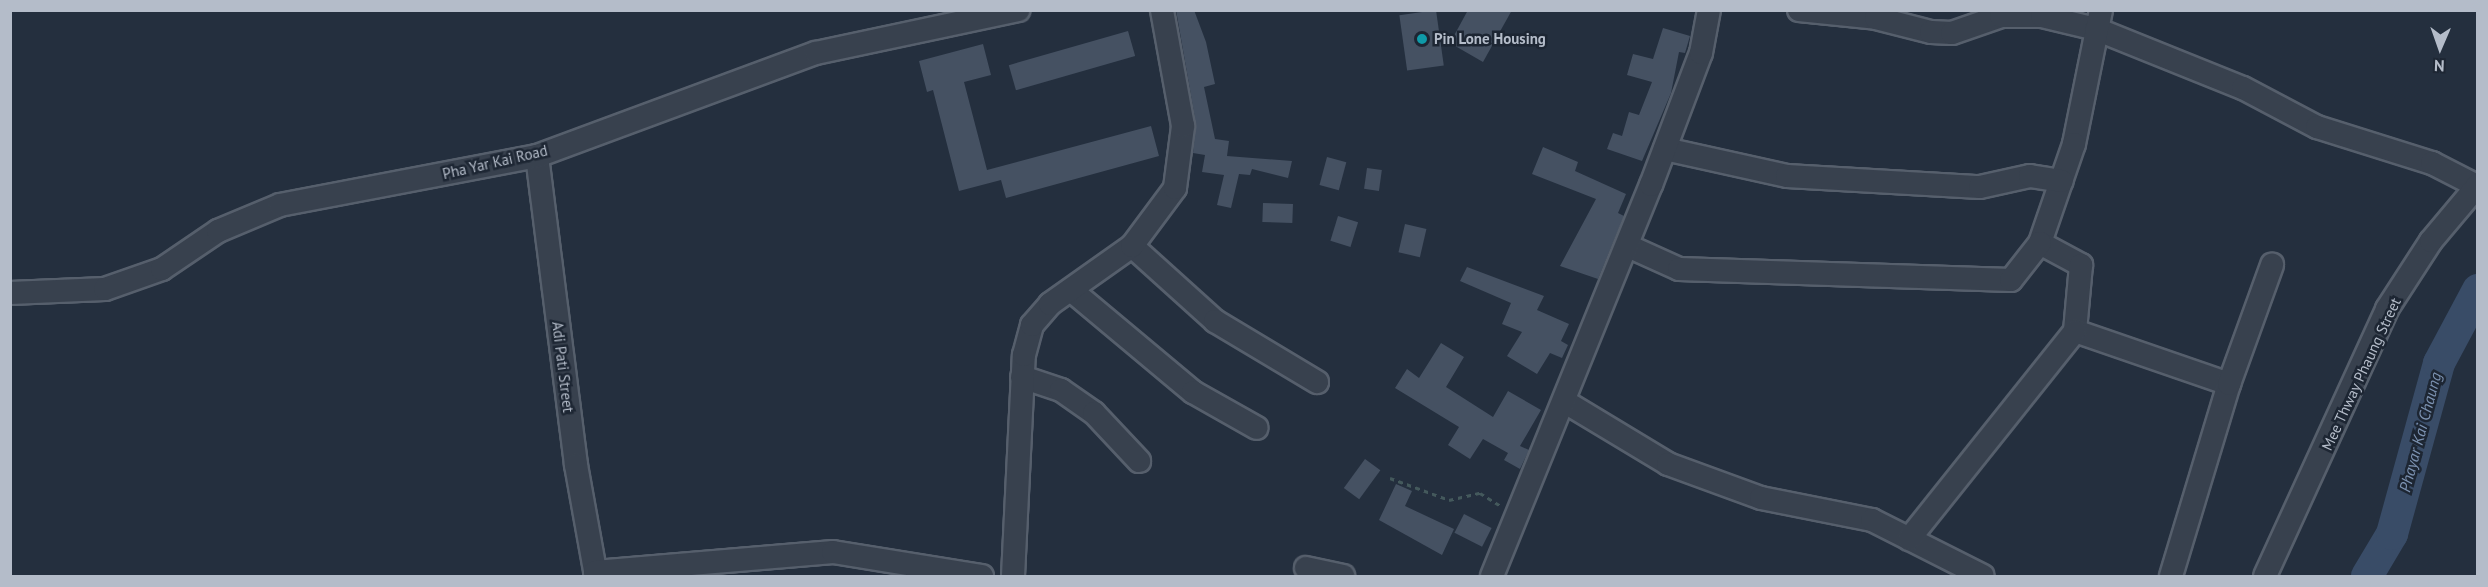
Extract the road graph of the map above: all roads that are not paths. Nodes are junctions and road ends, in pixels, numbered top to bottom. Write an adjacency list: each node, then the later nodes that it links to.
1 (1018, 10): 7 (street, Pha Yar Kai Road)
2 (1162, 10): 11 (street)
3 (1709, 10): 6 (street)
4 (1799, 10): 5 (street)
5 (2099, 20): 8 (street); 9 (street)
6 (1665, 149): 8 (street); 12 (street)
7 (537, 156): 15 (street, Pha Yar Kai Road); 25 (street, Adi Pati Street)
8 (2062, 181): 10 (street)
9 (2477, 186): 32 (street, Mee Thway Phaung Street)
10 (2040, 243): 12 (street); 16 (street)
11 (1132, 246): 14 (street); 18 (street)
12 (1628, 246): 20 (street)
13 (2272, 265): 19 (street)
14 (1071, 290): 17 (street); 21 (street)
15 (10, 293)
16 (2075, 331): 19 (street); 23 (street)
17 (1022, 377): 22 (street); 27 (street)
18 (1317, 382)
19 (2229, 384): 31 (street)
20 (1567, 404): 23 (street); 29 (street)
21 (1257, 428)
22 (1139, 461)
23 (1909, 539): 30 (street)
24 (1306, 568): 28 (street)
25 (595, 574): 26 (street)
26 (982, 576)
27 (1013, 576)
28 (1343, 576)
29 (1492, 576)
30 (1983, 576)
31 (2171, 576)
32 (2265, 576)

